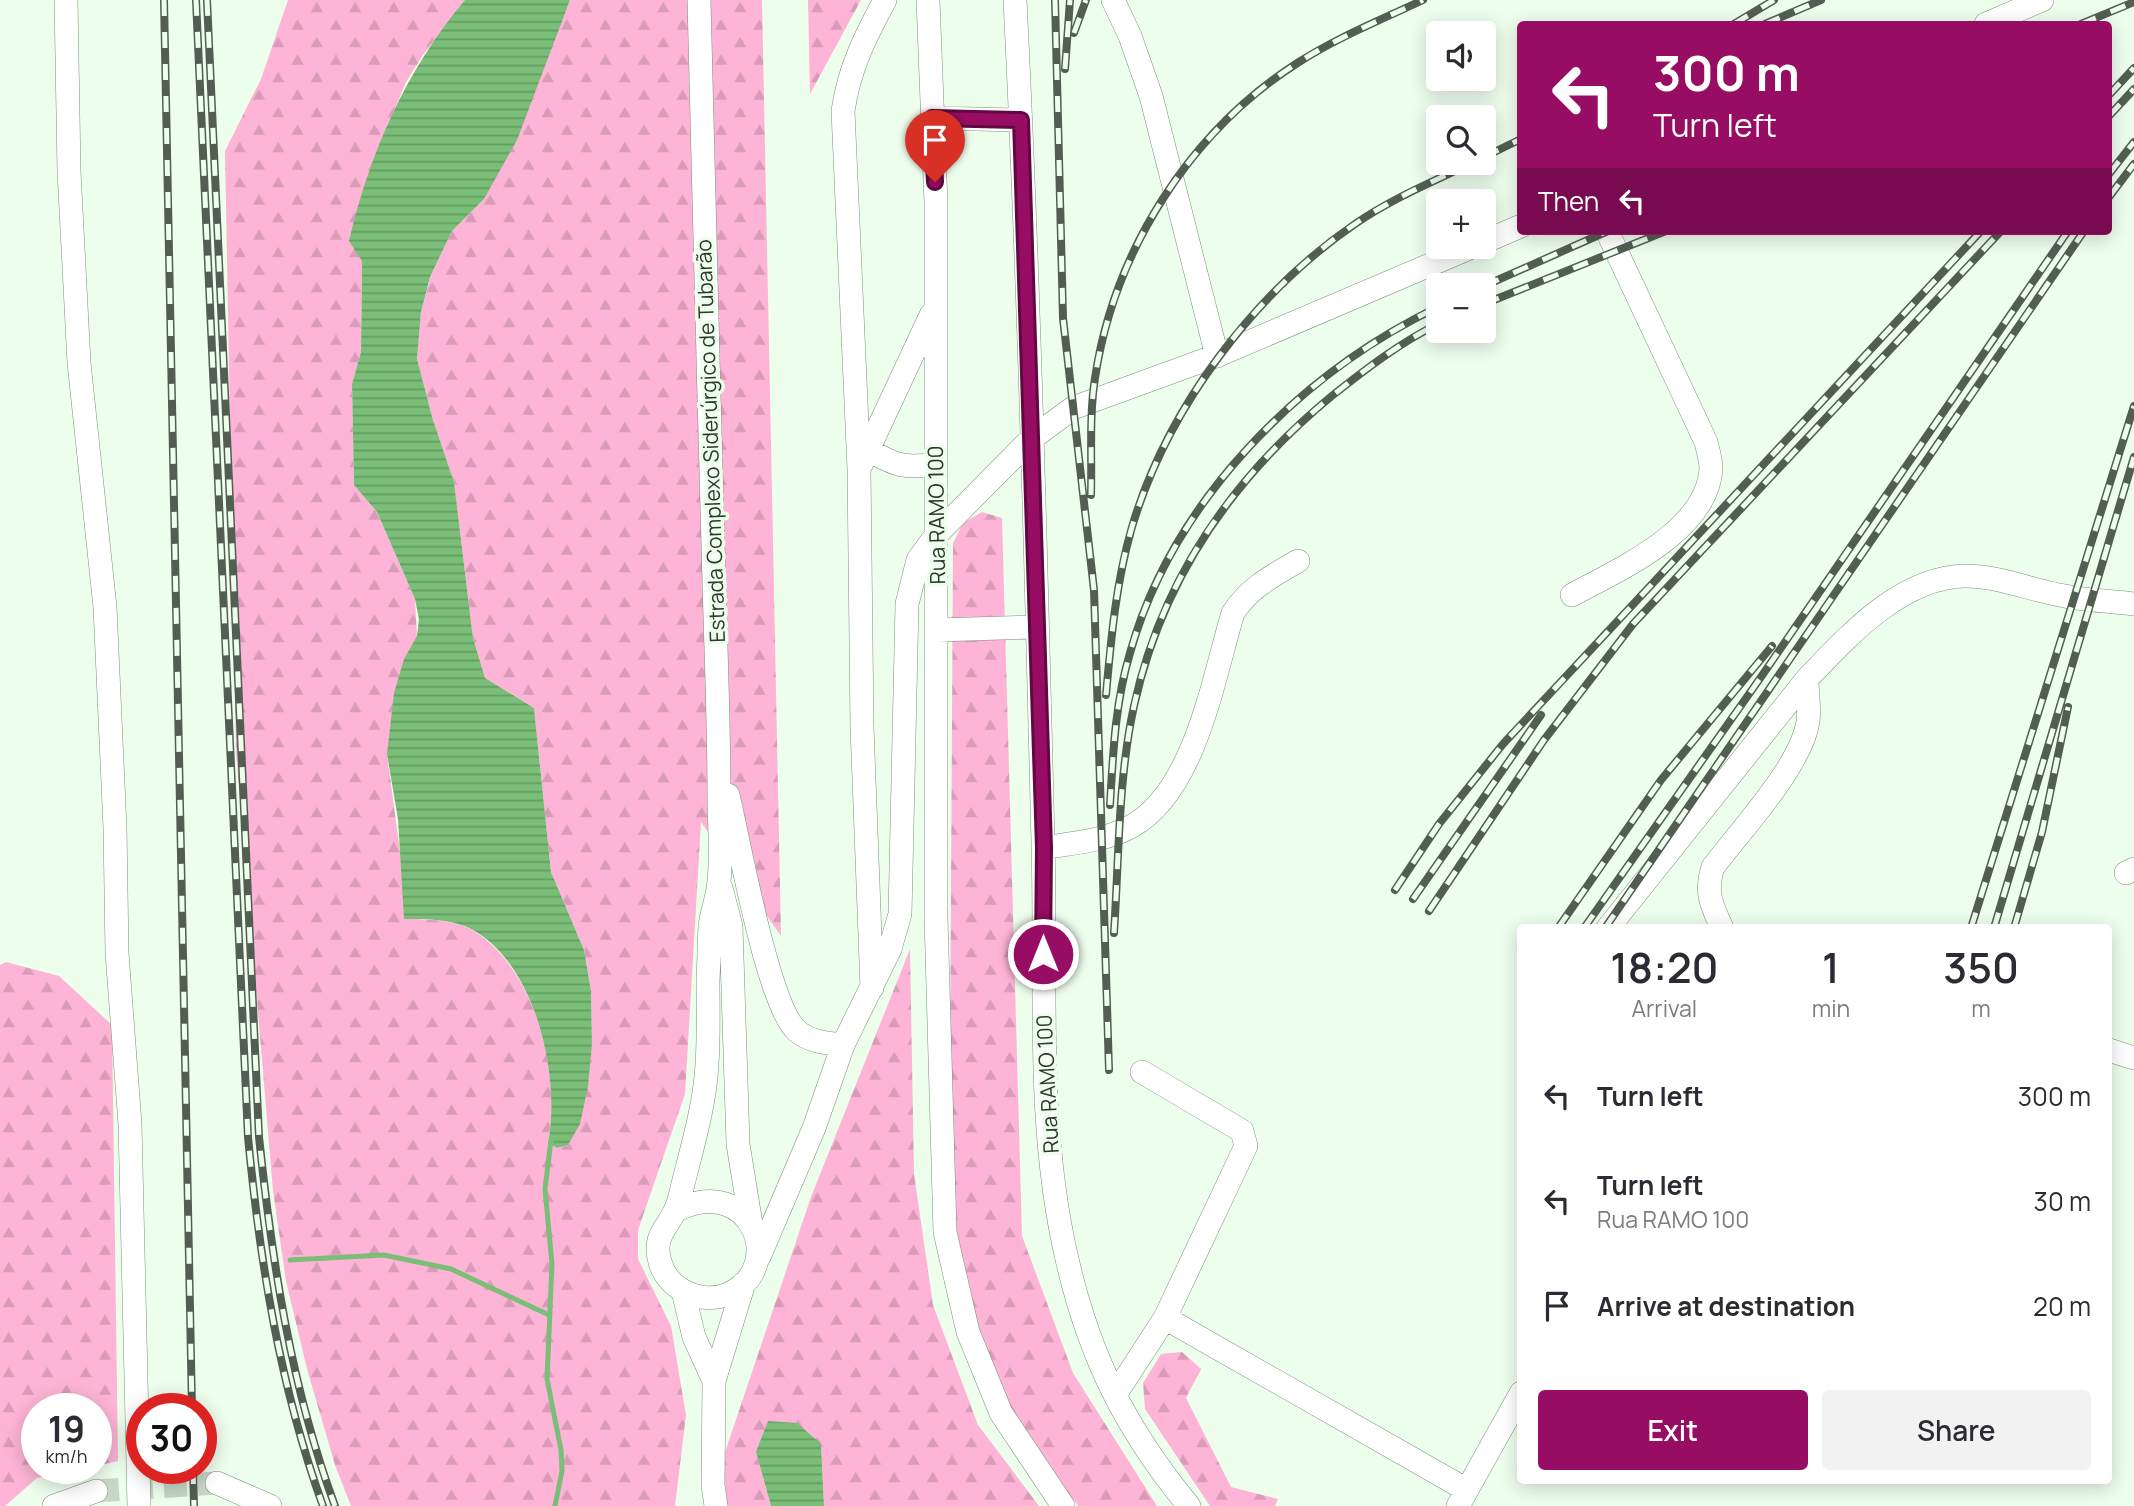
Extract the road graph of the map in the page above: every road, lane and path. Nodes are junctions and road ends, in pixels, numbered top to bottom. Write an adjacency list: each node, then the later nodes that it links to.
1 (66, 0): 50 (street)
2 (699, 0): 27 (street, Estrada Complexo Siderúrgico de Tubarão)
3 (885, 0): 18 (street)
4 (928, 0): 9 (street, Rua RAMO 100)
5 (1015, 0): 10 (street, Rua RAMO 100)
6 (1113, 0): 16 (street)
7 (2042, 0): 8 (street)
8 (1993, 21)
9 (932, 118): 10 (street); 15 (street, Rua RAMO 100)
10 (1021, 120): 17 (street, Rua RAMO 100)
11 (1517, 228): 13 (street)
12 (1609, 235): 22 (street)
13 (1496, 237)
14 (1444, 259): 16 (street)
15 (933, 309): 18 (street); 19 (street, Rua RAMO 100)
16 (1217, 356): 17 (street)
17 (1031, 439): 20 (street); 24 (street, Rua RAMO 100)
18 (864, 459): 19 (street); 32 (street)
19 (935, 464): 20 (street, Rua RAMO 100)
20 (936, 535): 25 (street, Rua RAMO 100); 32 (street)
21 (1298, 561): 28 (street)
22 (1572, 595)
23 (2134, 604): 26 (street)
24 (1037, 627): 25 (street); 28 (street, Rua RAMO 100)
25 (937, 630): 52 (street, Rua RAMO 100)
26 (1807, 679): 30 (street); 31 (street)
27 (719, 755): 29 (street, Estrada Complexo Siderúrgico de Tubarão); 33 (street)
28 (1044, 848): 43 (street, Rua RAMO 100)
29 (719, 881): 37 (street, Estrada Complexo Siderúrgico de Tubarão); 38 (street, Estrada Complexo Siderúrgico de Tubarão)
30 (1611, 924)
31 (1720, 924)
32 (872, 989): 33 (street)
33 (843, 1045): 39 (street)
34 (2112, 1051): 35 (street)
35 (2134, 1058)
36 (1142, 1072): 41 (street)
37 (677, 1210): 38 (street); 40 (street, Estrada Complexo Siderúrgico de Tubarão)
38 (751, 1224): 39 (street, Estrada Complexo Siderúrgico de Tubarão)
39 (749, 1275): 40 (street); 42 (street, Estrada Complexo Siderúrgico de Tubarão)
40 (683, 1291): 42 (street, Estrada Complexo Siderúrgico de Tubarão)
41 (1165, 1318): 43 (street); 47 (street)
42 (714, 1381): 48 (street, Estrada Complexo Siderúrgico de Tubarão)
43 (1115, 1395): 53 (street, Rua RAMO 100)
44 (1517, 1400): 47 (street)
45 (217, 1483): 51 (street)
46 (96, 1491): 49 (street)
47 (1463, 1498)
48 (712, 1499)
49 (54, 1506)
50 (139, 1506)
51 (270, 1506)
52 (1063, 1506)
53 (1189, 1506)

